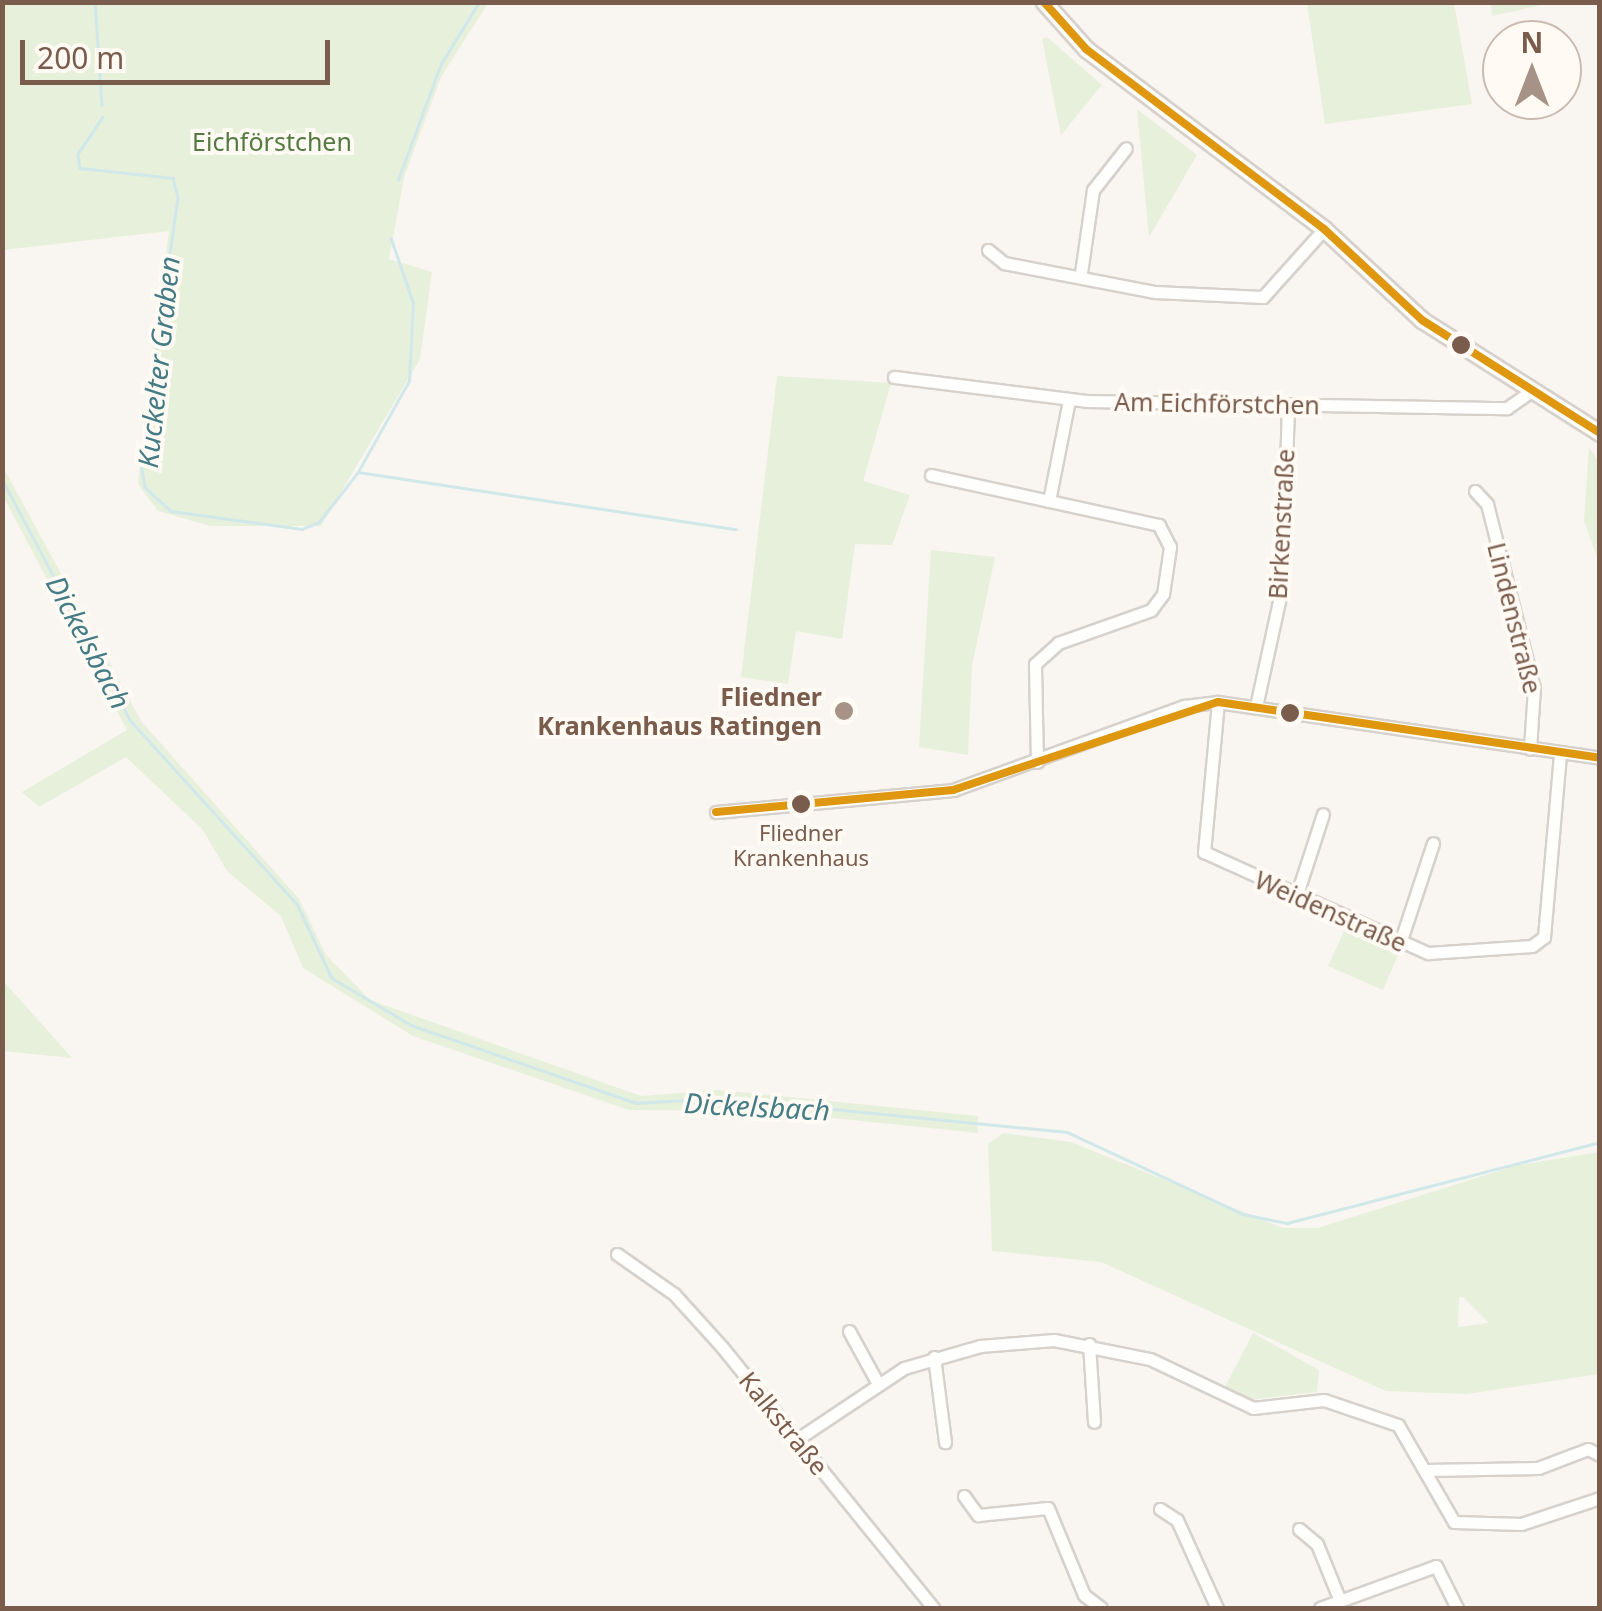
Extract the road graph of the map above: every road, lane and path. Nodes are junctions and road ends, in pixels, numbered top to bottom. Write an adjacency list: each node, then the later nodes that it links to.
1 (1044, 2): 3 (main road)
2 (1126, 148): 5 (street)
3 (1324, 229): 5 (street); 7 (main road)
4 (988, 250): 5 (street)
5 (1081, 273)
6 (894, 377): 8 (street, Am Eichförstchen)
7 (1534, 389): 9 (street, Am Eichförstchen); 10 (main road)
8 (1069, 400): 9 (street, Am Eichförstchen); 13 (street)
9 (1288, 404): 15 (street, Birkenstraße)
10 (1600, 432)
11 (931, 475): 13 (street)
12 (1476, 491): 16 (street, Lindenstraße)
13 (1049, 500): 19 (street)
14 (1218, 702): 15 (street); 19 (street); 23 (street, Weidenstraße)
15 (1257, 702): 16 (street)
16 (1530, 749): 17 (street)
17 (1560, 754): 18 (street); 24 (street, Weidenstraße)
18 (1600, 758)
19 (1037, 762): 20 (street)
20 (716, 812)
21 (1323, 814): 23 (street)
22 (1433, 843): 24 (street)
23 (1296, 898): 24 (street, Weidenstraße)
24 (1400, 943)
25 (618, 1254): 31 (street, Kalkstraße)
26 (849, 1331): 29 (street)
27 (1089, 1344): 28 (street); 30 (street); 34 (street)
28 (934, 1357): 29 (street); 32 (street)
29 (877, 1382): 31 (street)
30 (1094, 1422)
31 (799, 1438): 40 (street, Kalkstraße)
32 (946, 1442)
33 (1600, 1455): 34 (street)
34 (1426, 1470): 36 (street)
35 (964, 1496): 41 (street)
36 (1600, 1498)
37 (1160, 1509): 42 (street)
38 (1299, 1529): 39 (street)
39 (1340, 1601): 43 (street); 44 (street)
40 (934, 1608)
41 (1101, 1608)
42 (1216, 1608)
43 (1320, 1608)
44 (1457, 1608)

